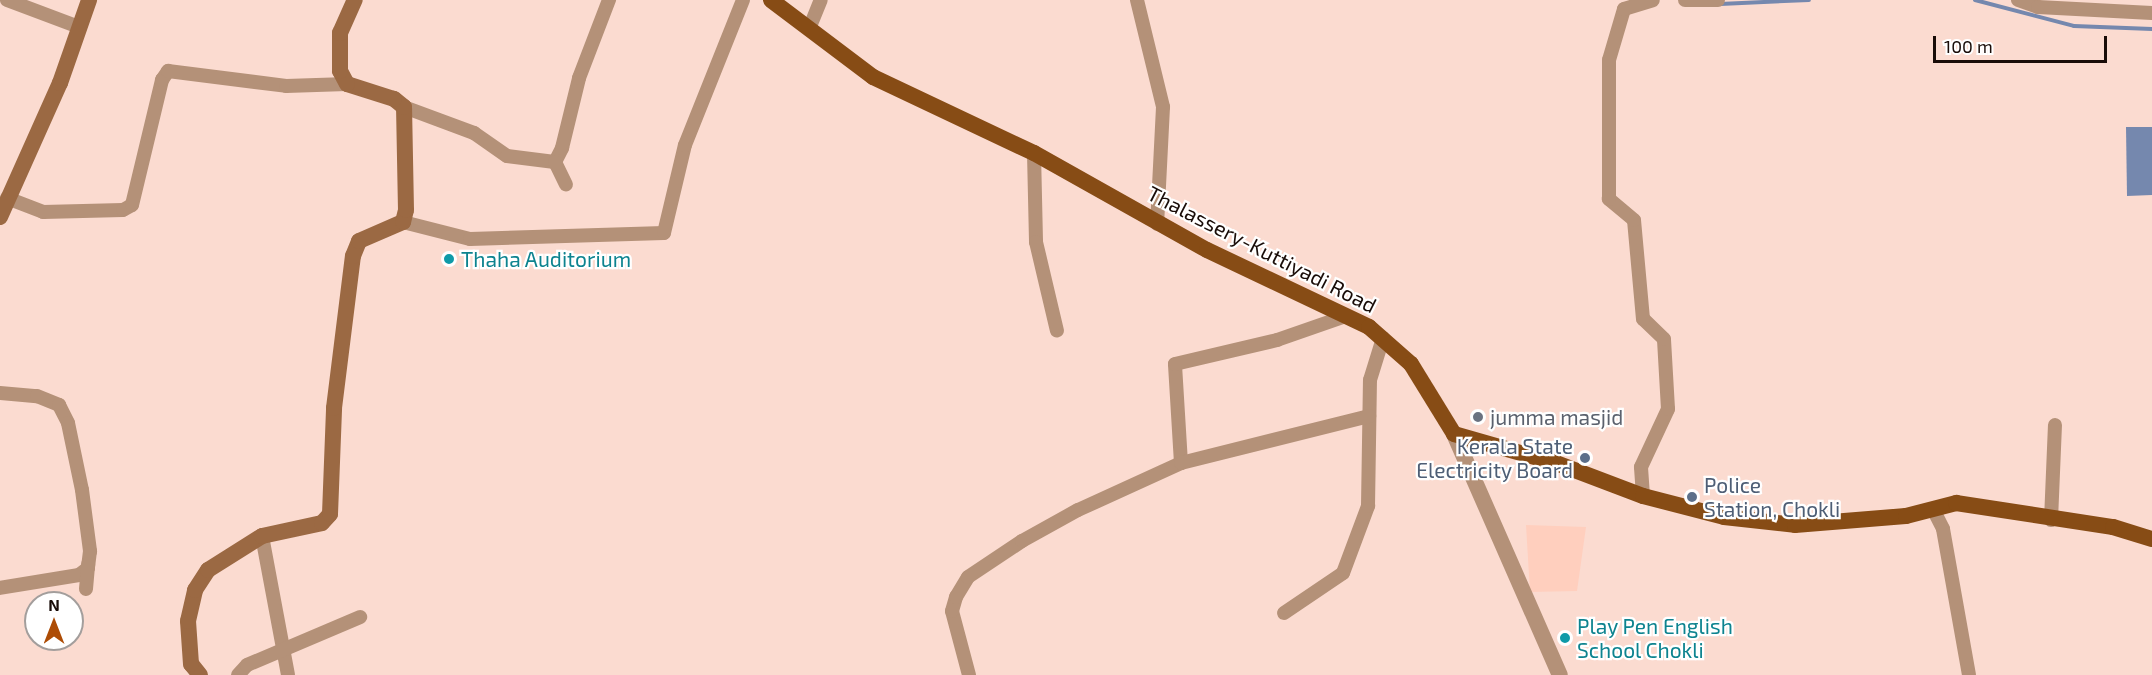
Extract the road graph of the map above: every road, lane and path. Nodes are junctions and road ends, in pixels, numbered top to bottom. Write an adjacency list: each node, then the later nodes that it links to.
1 (7, 0): 15 (street)
2 (89, 0): 15 (main road)
3 (355, 0): 17 (main road)
4 (609, 0): 20 (street)
5 (743, 0): 24 (street)
6 (771, 0): 16 (main road, Thalassery-Kuttiyadi Road)
7 (821, 0): 16 (street)
8 (1137, 0): 25 (street)
9 (1653, 0): 34 (street)
10 (1686, 0): 11 (street)
11 (1708, 0): 12 (street)
12 (1715, 0)
13 (2018, 0): 14 (street)
14 (2152, 13)
15 (76, 26): 22 (main road)
16 (809, 29): 19 (main road, Thalassery-Kuttiyadi Road)
17 (347, 84): 18 (main road); 22 (street)
18 (404, 107): 20 (street); 24 (main road)
19 (1034, 153): 25 (main road, Thalassery-Kuttiyadi Road); 27 (street)
20 (555, 162): 21 (street)
21 (566, 184)
22 (7, 198): 23 (main road)
23 (0, 217)
24 (403, 222): 37 (main road)
25 (1157, 224): 26 (main road, Thalassery-Kuttiyadi Road)
26 (1346, 316): 28 (main road, Thalassery-Kuttiyadi Road); 33 (street)
27 (1057, 331)
28 (1383, 338): 30 (street); 32 (main road, Thalassery-Kuttiyadi Road)
29 (0, 393): 39 (street)
30 (1369, 416): 33 (street); 42 (street)
31 (2055, 425): 36 (street)
32 (1454, 434): 34 (main road); 49 (street)
33 (1181, 463): 48 (street)
34 (1643, 496): 35 (main road)
35 (1933, 509): 36 (main road); 50 (street)
36 (2051, 520): 38 (main road)
37 (261, 536): 44 (street); 45 (main road)
38 (2152, 539)
39 (89, 558): 40 (street); 41 (street)
40 (0, 588)
41 (86, 589)
42 (1284, 613)
43 (360, 617): 44 (street)
44 (283, 650): 46 (street); 47 (street)
45 (200, 675)
46 (238, 675)
47 (288, 675)
48 (969, 675)
49 (1560, 675)
50 (1969, 675)

